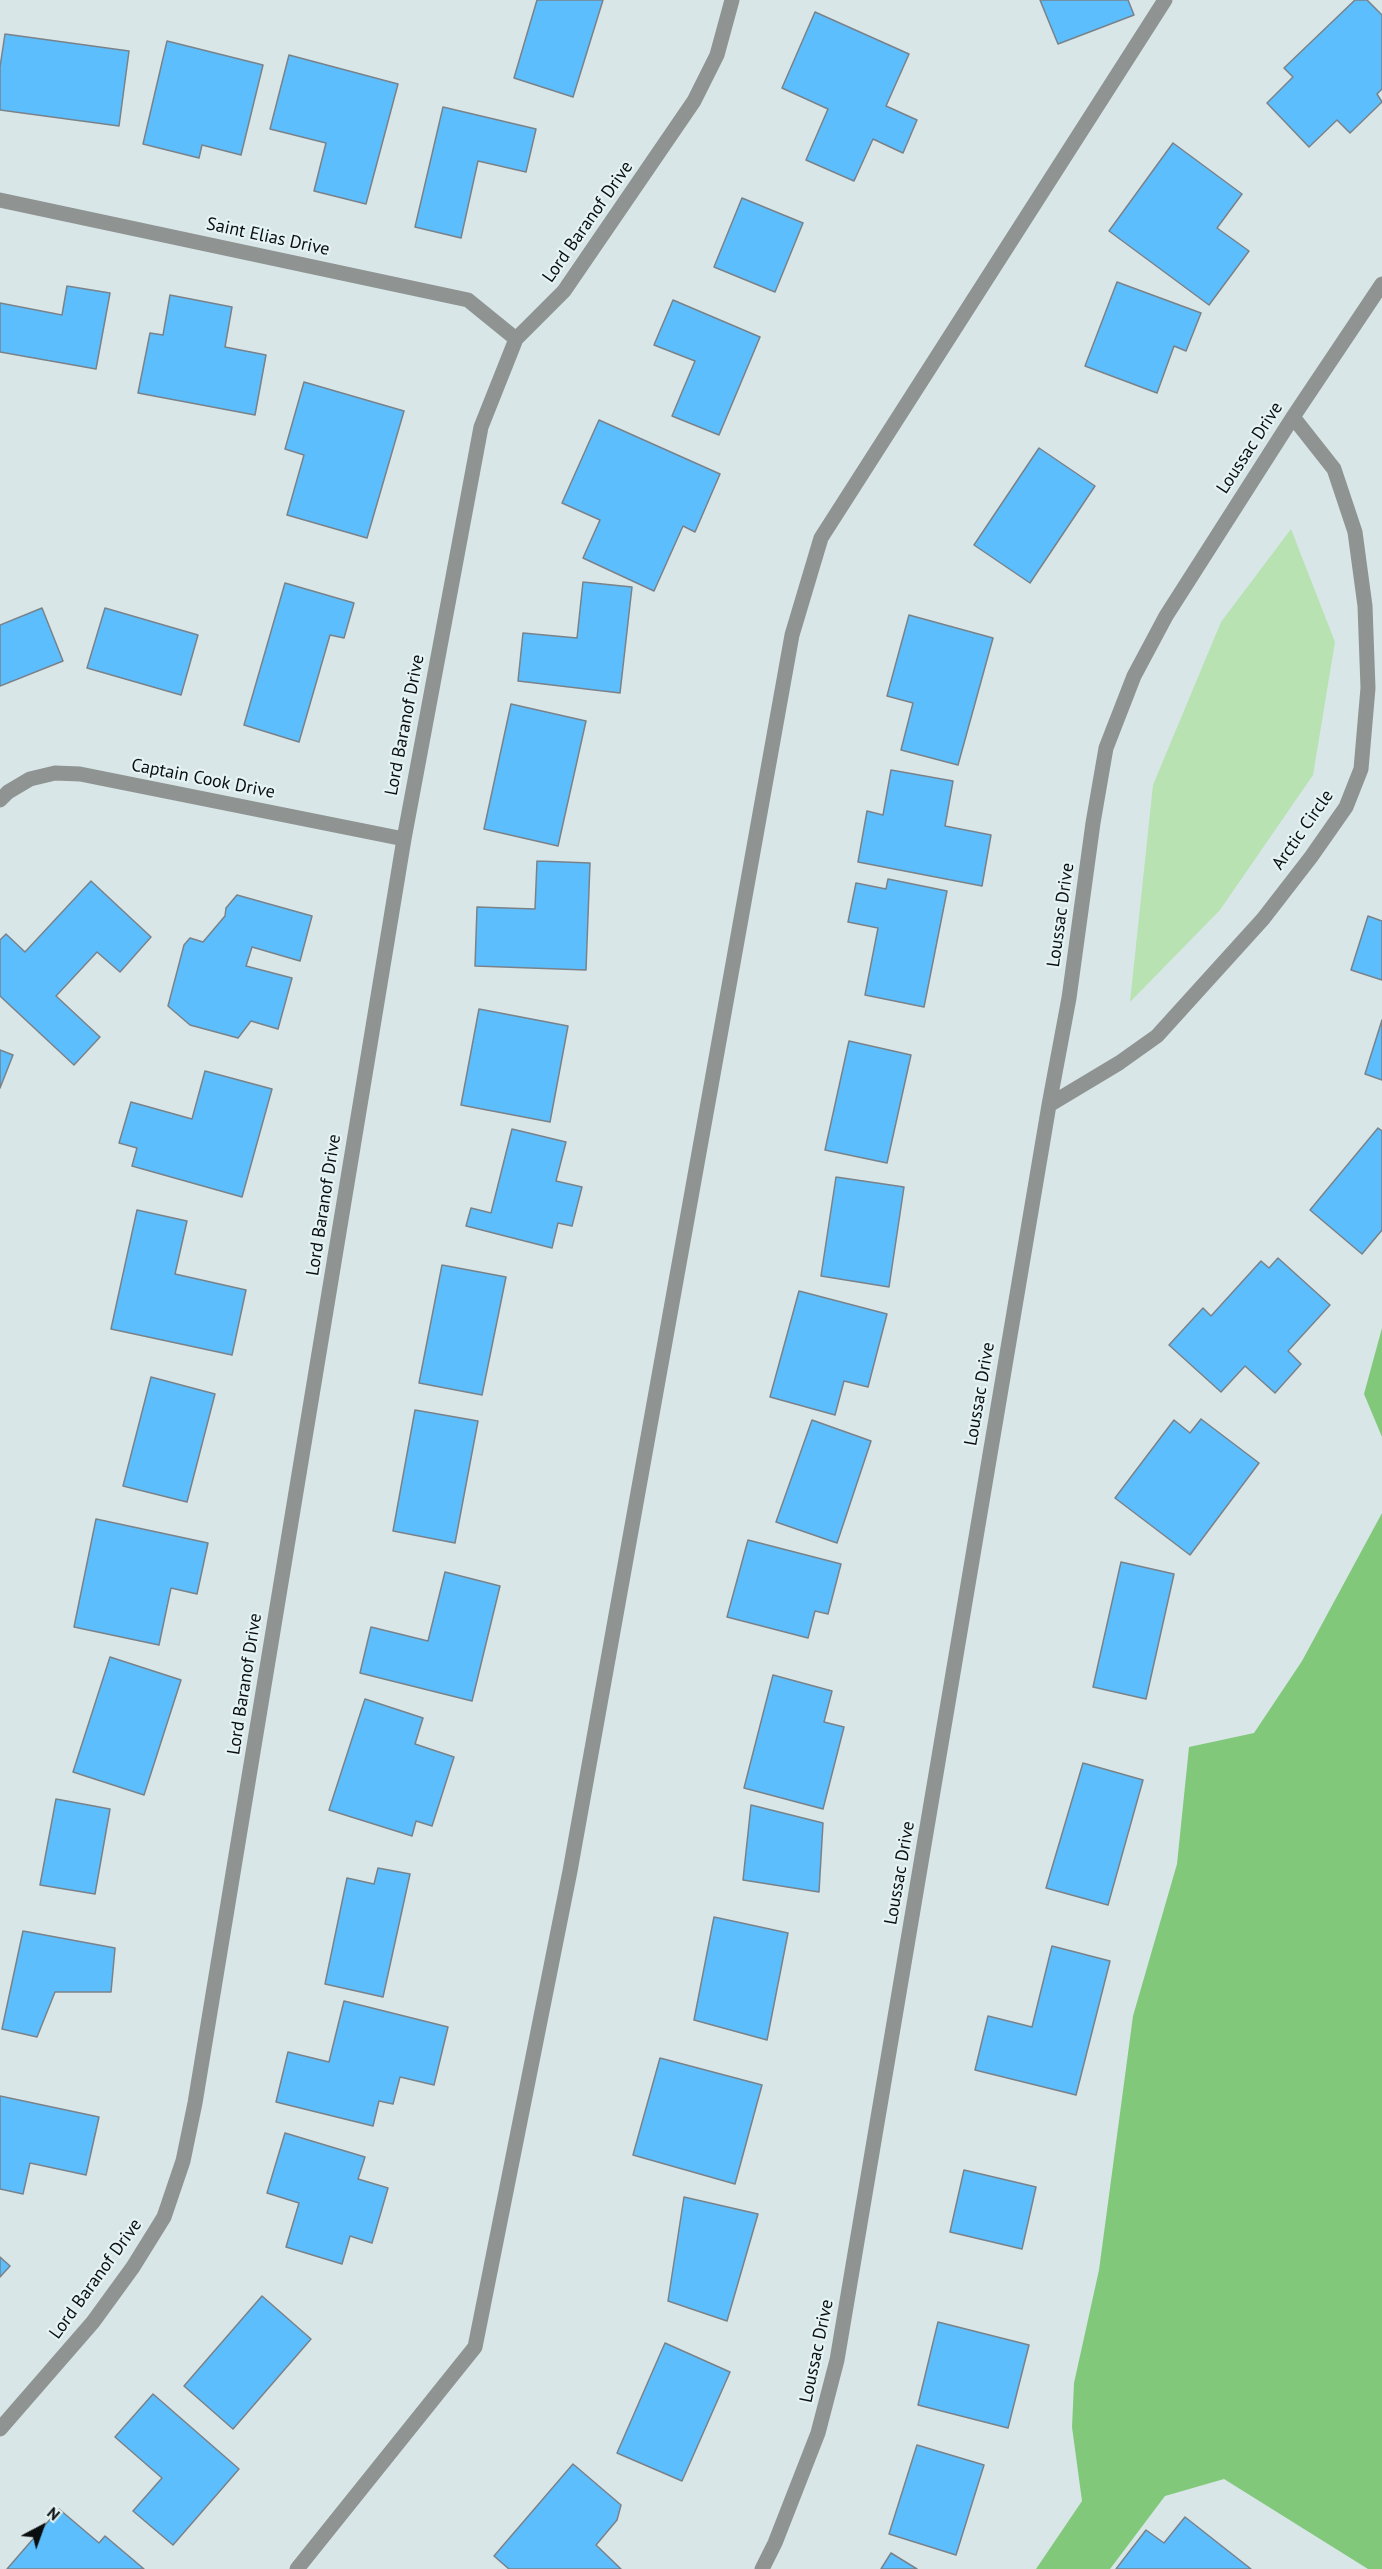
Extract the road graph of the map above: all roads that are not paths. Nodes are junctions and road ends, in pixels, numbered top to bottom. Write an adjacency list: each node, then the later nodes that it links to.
1 (732, 0): 5 (street, Lord Baranof Drive)
2 (1166, 0): 11 (street)
3 (0, 200): 5 (street, Saint Elias Drive)
4 (1382, 284): 6 (street, Loussac Drive)
5 (516, 339): 8 (street, Lord Baranof Drive)
6 (1293, 417): 9 (street, Loussac Drive); 9 (street, Arctic Circle)
7 (0, 800): 8 (street, Captain Cook Drive)
8 (404, 839): 10 (street, Lord Baranof Drive)
9 (1048, 1105): 12 (street, Loussac Drive)
10 (0, 2429)
11 (297, 2569)
12 (762, 2569)

